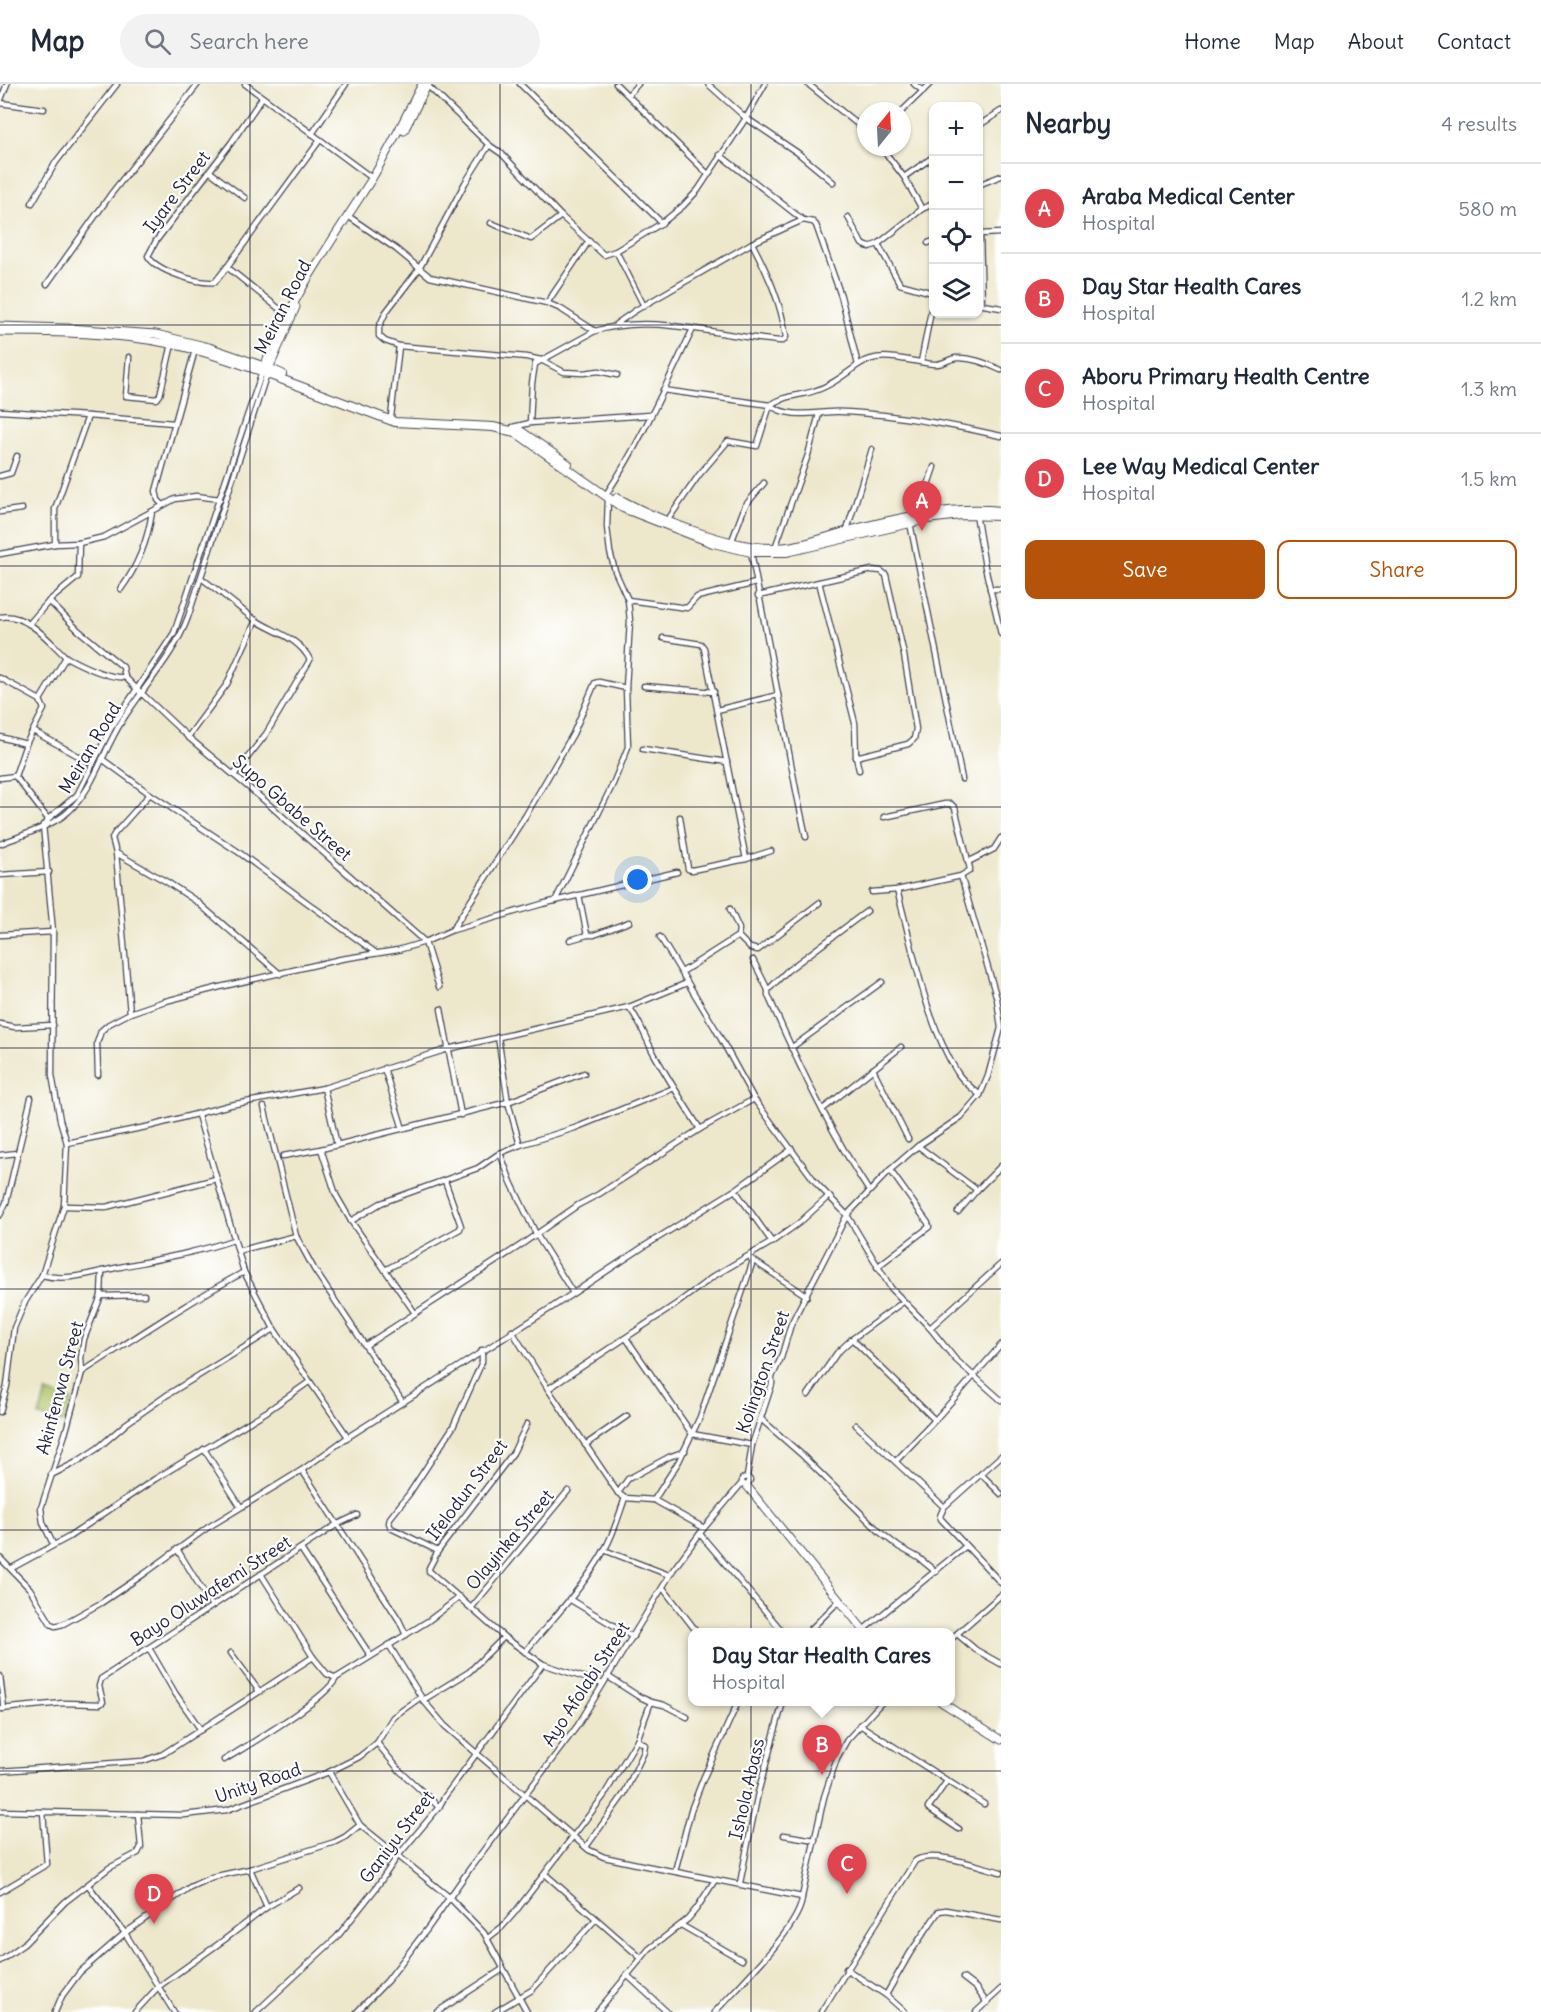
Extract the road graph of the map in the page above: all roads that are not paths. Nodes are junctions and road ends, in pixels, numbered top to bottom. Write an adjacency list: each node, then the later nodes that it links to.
1 (7, 84): 19 (street)
2 (117, 84): 39 (street)
3 (198, 84): 56 (street)
4 (245, 84): 17 (street)
5 (346, 84): 25 (street)
6 (426, 84): 27 (street); 35 (main road, Meiran Road); 44 (main road, Meiran Road)
7 (520, 84): 47 (street)
8 (616, 84): 16 (street)
9 (638, 84): 16 (street)
10 (708, 84): 22 (street)
11 (765, 84): 22 (street)
12 (808, 84): 24 (street)
13 (914, 84): 15 (street)
14 (930, 84): 15 (street)
15 (922, 91): 18 (street)
16 (628, 95): 32 (street)
17 (262, 98): 25 (street); 31 (street, Iyare Street)
18 (911, 102)
19 (0, 103): 20 (street)
20 (44, 109)
21 (1001, 111): 23 (street)
22 (746, 118): 28 (street); 36 (street)
23 (983, 123)
24 (857, 124)
25 (312, 134): 26 (street)
26 (320, 140): 35 (street); 54 (street)
27 (489, 145): 42 (street); 55 (street)
28 (720, 155): 32 (street); 45 (street)
29 (888, 156): 34 (street)
30 (929, 160): 34 (street)
31 (210, 171): 38 (street); 54 (street, Iyare Street)
32 (708, 174): 47 (street)
33 (1001, 176): 37 (street)
34 (904, 177): 41 (street)
35 (372, 178): 62 (main road, Meiran Road)
36 (833, 182)
37 (983, 183)
38 (245, 198)
39 (32, 203)
40 (929, 206): 41 (street)
41 (922, 209): 52 (street)
42 (561, 216): 46 (street); 50 (street)
43 (848, 217): 52 (street)
44 (351, 218): 55 (street); 69 (main road, Meiran Road)
45 (803, 220): 51 (street); 76 (street)
46 (490, 223)
47 (662, 223): 53 (street)
48 (1001, 233): 49 (street)
49 (983, 234)
50 (589, 241): 53 (street); 58 (street)
51 (752, 243): 60 (street); 66 (street)
52 (878, 244): 57 (street)
53 (616, 251): 60 (street)
54 (227, 267): 62 (street)
55 (418, 269): 58 (street); 71 (street)
56 (46, 284)
57 (929, 292)
58 (547, 303): 67 (street)
59 (983, 305): 61 (street)
60 (644, 306): 64 (street)
61 (1001, 308)
62 (287, 315): 69 (main road, Meiran Road)
63 (930, 318): 75 (street)
64 (615, 324): 66 (street); 67 (street)
65 (0, 326): 77 (main road)
66 (693, 329): 80 (street)
67 (595, 331): 74 (street)
68 (0, 332): 70 (main road)
69 (278, 339): 77 (main road, Meiran Road)
70 (172, 344): 72 (main road); 73 (street)
71 (399, 346): 74 (street); 87 (street)
72 (195, 350): 77 (main road); 88 (street)
73 (129, 357)
74 (541, 360): 79 (street); 89 (street)
75 (921, 362): 76 (street); 78 (street)
76 (858, 365): 81 (street)
77 (266, 370): 82 (street, Meiran Road); 87 (main road); 97 (main road)
78 (1001, 370)
79 (617, 375)
80 (663, 390): 81 (street); 85 (street)
81 (770, 405): 84 (street); 107 (street)
82 (253, 407): 98 (street, Meiran Road); 116 (street, Meiran Road)
83 (0, 411): 86 (street)
84 (819, 414): 91 (street); 113 (street)
85 (650, 415): 89 (street); 97 (street)
86 (88, 416): 88 (street); 112 (street)
87 (391, 417): 90 (main road)
88 (174, 423): 99 (street)
89 (530, 423): 90 (street)
90 (513, 427): 97 (main road)
91 (1001, 436)
92 (872, 449): 109 (street)
93 (17, 456): 95 (street)
94 (934, 467): 105 (street)
95 (0, 476)
96 (764, 483): 111 (street)
97 (607, 496): 107 (main road); 114 (main road); 123 (street)
98 (220, 499): 99 (street); 135 (street, Meiran Road)
99 (163, 505): 103 (street)
100 (22, 509): 102 (street)
101 (1001, 510): 105 (main road)
102 (0, 512)
103 (152, 512): 110 (street); 119 (street)
104 (976, 514): 106 (main road); 108 (main road); 120 (street)
105 (918, 515): 109 (main road)
106 (1001, 516)
107 (667, 521): 111 (main road)
108 (910, 523): 109 (main road); 154 (street)
109 (846, 535): 113 (main road); 114 (main road)
110 (79, 543): 112 (street); 124 (street)
111 (731, 543): 113 (main road)
112 (55, 544): 115 (street)
113 (775, 548)
114 (751, 552): 118 (street)
115 (0, 554)
116 (201, 578): 126 (street); 137 (street, Meiran Road)
117 (819, 582): 122 (street); 146 (street); 146 (street)
118 (756, 583): 122 (street); 123 (street)
119 (121, 589)
120 (990, 589): 121 (street); 128 (street)
121 (1001, 589)
122 (758, 596): 138 (street)
123 (628, 600): 134 (street)
124 (49, 601): 127 (street); 131 (street, Supo Gbabe Street)
125 (0, 617): 127 (street)
126 (256, 620): 143 (street); 151 (street)
127 (29, 624): 130 (street)
128 (1001, 634)
129 (663, 638): 136 (street)
130 (66, 657): 131 (street); 139 (street)
131 (125, 677): 135 (street, Supo Gbabe Street)
132 (0, 678): 139 (street)
133 (644, 686): 136 (street)
134 (626, 688): 173 (street); 178 (street)
135 (137, 689): 137 (street, Supo Gbabe Street); 149 (street, Meiran Road)
136 (714, 692): 140 (street)
137 (142, 693): 143 (street, Supo Gbabe Street); 147 (street, Meiran Road)
138 (778, 695): 140 (street); 159 (street)
139 (40, 700): 141 (street)
140 (717, 710): 148 (street)
141 (33, 731): 144 (street); 149 (street)
142 (0, 737): 144 (street)
143 (188, 737): 151 (street, Supo Gbabe Street)
144 (27, 744): 152 (street)
145 (643, 749): 148 (street)
146 (856, 757): 150 (street)
147 (102, 759): 155 (street); 158 (street, Meiran Road)
148 (727, 762): 164 (street)
149 (93, 764): 158 (street, Meiran Road)
150 (859, 770)
151 (234, 775): 185 (street, Supo Gbabe Street)
152 (15, 776): 153 (street); 158 (street)
153 (0, 778)
154 (962, 779)
155 (150, 794): 163 (street); 186 (street)
156 (680, 817): 164 (street)
157 (884, 817): 165 (street)
158 (46, 823): 161 (street); 166 (street)
159 (807, 837)
160 (1001, 838): 165 (street)
161 (0, 844)
162 (771, 851): 164 (street)
163 (116, 854): 189 (street); 197 (street)
164 (746, 860)
165 (968, 862): 169 (street)
166 (49, 872): 168 (street); 179 (street)
167 (677, 872): 172 (street)
168 (0, 875)
169 (961, 876): 170 (street); 194 (street)
170 (897, 890): 171 (street); 210 (street)
171 (872, 892)
172 (579, 895): 173 (street); 181 (street)
173 (555, 901): 178 (street)
174 (819, 903): 182 (street)
175 (730, 909): 182 (street)
176 (867, 911): 193 (street)
177 (629, 922): 181 (street)
178 (452, 930): 185 (street)
179 (53, 932): 180 (street); 199 (street)
180 (0, 935)
181 (587, 935): 184 (street)
182 (738, 936): 188 (street)
183 (660, 937): 188 (street)
184 (570, 940)
185 (425, 942): 186 (street); 192 (street)
186 (377, 954): 189 (street)
187 (753, 960): 193 (street)
188 (682, 972): 191 (street)
189 (280, 974): 197 (street)
190 (882, 982): 202 (street)
191 (687, 983): 195 (street); 212 (street)
192 (439, 987)
193 (768, 990): 202 (street)
194 (999, 999): 210 (street)
195 (628, 1007): 200 (street); 209 (street)
196 (441, 1009): 203 (street)
197 (130, 1013): 207 (street)
198 (0, 1024): 199 (street)
199 (52, 1025): 221 (street)
200 (498, 1037): 203 (street); 213 (street)
201 (901, 1047): 205 (street)
202 (791, 1048): 215 (street)
203 (447, 1049): 204 (street); 217 (street)
204 (384, 1068): 208 (street); 218 (street)
205 (873, 1070): 215 (street); 220 (street)
206 (584, 1073): 213 (street)
207 (98, 1075)
208 (324, 1088): 216 (street); 222 (street)
209 (674, 1088): 219 (street); 223 (street)
210 (980, 1095): 224 (street, Kolington Street)
211 (31, 1098): 227 (street)
212 (754, 1099): 219 (street); 226 (street)
213 (508, 1102): 217 (street); 223 (street)
214 (264, 1107): 245 (street)
215 (823, 1109): 237 (street)
216 (198, 1115): 221 (street); 233 (street)
217 (461, 1115): 218 (street)
218 (403, 1129): 222 (street)
219 (700, 1129): 244 (street)
220 (908, 1139)
221 (67, 1143): 239 (street)
222 (337, 1145): 225 (street)
223 (520, 1145): 228 (street)
224 (918, 1146): 232 (street, Kolington Street); 236 (street)
225 (321, 1149): 230 (street); 243 (street)
226 (792, 1149): 235 (street); 238 (street)
227 (17, 1153): 229 (street); 241 (street)
228 (500, 1153): 234 (street); 244 (street)
229 (0, 1155)
230 (283, 1156)
231 (1001, 1166): 236 (street)
232 (890, 1170): 237 (street, Kolington Street); 251 (street)
233 (216, 1179): 239 (street); 246 (street)
234 (445, 1181): 243 (street); 252 (street)
235 (735, 1190): 247 (street); 256 (street)
236 (977, 1190): 240 (street)
237 (869, 1191): 242 (street, Kolington Street)
238 (829, 1196): 242 (street); 247 (street)
239 (64, 1206): 255 (street)
240 (958, 1212)
241 (0, 1215)
242 (847, 1215): 251 (street); 259 (street, Kolington Street)
243 (351, 1221): 252 (street)
244 (536, 1234): 256 (street); 261 (street)
245 (296, 1236): 248 (street); 267 (street)
246 (233, 1240): 248 (street); 253 (street)
247 (772, 1242): 249 (street)
248 (238, 1251): 254 (street)
249 (751, 1259): 259 (street); 265 (street); 285 (street)
250 (1001, 1264): 262 (street)
251 (877, 1267): 260 (street)
252 (385, 1270): 261 (street)
253 (102, 1271): 255 (street); 258 (street, Akinfenwa Street)
254 (244, 1272): 263 (street); 270 (street)
255 (42, 1275): 273 (street)
256 (573, 1293): 264 (street)
257 (144, 1295): 258 (street)
258 (101, 1296): 270 (street, Akinfenwa Street)
259 (807, 1296): 281 (street, Kolington Street)
260 (903, 1302): 262 (street); 266 (street)
261 (416, 1313): 267 (street)
262 (930, 1328): 271 (street)
263 (274, 1329): 272 (street); 295 (street)
264 (512, 1331): 269 (street); 275 (street)
265 (627, 1338): 275 (street); 285 (street)
266 (852, 1339): 276 (street); 282 (street)
267 (366, 1346): 278 (street)
268 (1000, 1349): 271 (street)
269 (482, 1350): 278 (street); 313 (street)
270 (82, 1372): 295 (street, Akinfenwa Street)
271 (974, 1376): 277 (street); 282 (street)
272 (309, 1382): 286 (street); 289 (street)
273 (7, 1386): 274 (street); 279 (street)
274 (0, 1389)
275 (548, 1389): 287 (street)
276 (808, 1395)
277 (1001, 1400)
278 (402, 1401): 286 (street)
279 (0, 1412)
280 (627, 1416): 287 (street)
281 (761, 1419): 288 (street, Kolington Street); 316 (street)
282 (935, 1420): 292 (street)
283 (527, 1424): 313 (street, Ifelodun Street)
284 (856, 1425): 292 (street)
285 (692, 1434): 288 (street); 290 (street)
286 (348, 1437): 293 (street)
287 (585, 1445): 298 (street)
288 (752, 1445): 296 (street, Kolington Street)
289 (204, 1449): 302 (street); 308 (street)
290 (685, 1450): 298 (street); 301 (street)
291 (1001, 1456): 294 (street)
292 (896, 1461): 303 (street)
293 (302, 1470): 302 (street); 305 (street)
294 (981, 1474): 299 (street); 303 (street)
295 (51, 1475): 308 (street, Akinfenwa Street)
296 (745, 1485): 306 (street, Ayo Afolabi Street); 324 (main road)
297 (568, 1491): 326 (street, Olayinka Street)
298 (618, 1493): 300 (street)
299 (1001, 1494)
300 (625, 1498): 301 (street); 312 (street)
301 (654, 1500): 306 (street)
302 (240, 1506): 310 (street)
303 (944, 1507): 309 (street)
304 (357, 1515): 305 (street, Bayo Oluwafemi Street)
305 (336, 1525): 311 (street, Bayo Oluwafemi Street); 333 (street)
306 (704, 1528): 307 (street, Ayo Afolabi Street)
307 (700, 1534): 318 (street, Ayo Afolabi Street); 328 (street)
308 (53, 1544): 315 (street)
309 (966, 1546): 316 (street); 319 (street)
310 (177, 1549): 315 (street); 325 (street)
311 (301, 1549): 317 (street, Bayo Oluwafemi Street); 340 (street)
312 (604, 1550): 318 (street); 323 (street)
313 (438, 1551): 322 (street, Ifelodun Street)
314 (0, 1558): 315 (street)
315 (12, 1568)
316 (936, 1572): 331 (street)
317 (261, 1574): 325 (street, Bayo Oluwafemi Street); 341 (street)
318 (669, 1575): 320 (street, Ayo Afolabi Street)
319 (1001, 1583)
320 (663, 1588): 327 (street); 335 (street, Ayo Afolabi Street)
321 (1001, 1595): 332 (street)
322 (460, 1597): 326 (street); 333 (street)
323 (569, 1599): 335 (street); 338 (street)
324 (839, 1601): 329 (street); 330 (main road)
325 (212, 1606): 337 (street, Bayo Oluwafemi Street)
326 (472, 1607): 334 (street)
327 (694, 1628)
328 (780, 1628)
329 (812, 1628)
330 (862, 1628)
331 (868, 1628)
332 (957, 1634): 343 (street)
333 (406, 1635): 336 (street)
334 (504, 1637): 338 (street); 349 (street, Unity Road)
335 (633, 1637): 345 (street, Ayo Afolabi Street)
336 (389, 1645): 340 (street); 349 (street)
337 (149, 1648): 355 (street, Bayo Oluwafemi Street); 358 (street)
338 (525, 1652): 342 (street)
339 (231, 1653): 348 (street)
340 (370, 1655): 346 (street)
341 (314, 1657): 346 (street); 348 (street)
342 (543, 1664): 347 (street); 362 (street, Ganiyu Street)
343 (1001, 1664)
344 (0, 1676): 355 (street)
345 (607, 1676): 347 (street, Ayo Afolabi Street); 350 (street)
346 (336, 1678): 363 (street)
347 (603, 1684): 367 (street, Ayo Afolabi Street)
348 (259, 1691): 358 (street)
349 (422, 1698): 361 (street, Unity Road); 362 (street)
350 (651, 1702): 356 (street); 359 (street)
351 (736, 1706): 381 (street)
352 (782, 1706): 385 (street, Ishola Abass)
353 (877, 1706): 357 (street)
354 (949, 1706): 360 (main road)
355 (2, 1709)
356 (687, 1717)
357 (860, 1725): 366 (street); 377 (street)
358 (201, 1730): 364 (street)
359 (637, 1740): 376 (street); 378 (street)
360 (1001, 1740)
361 (377, 1743): 365 (street, Unity Road); 369 (street)
362 (477, 1754): 367 (street); 369 (street, Ganiyu Street)
363 (224, 1760)
364 (0, 1771)
365 (329, 1772): 372 (street, Unity Road); 373 (street)
366 (947, 1781): 368 (street); 374 (street)
367 (524, 1796): 376 (street); 390 (street, Ayo Afolabi Street)
368 (984, 1804)
369 (439, 1807): 379 (street, Ganiyu Street)
370 (0, 1811): 371 (street, Unity Road)
371 (43, 1812): 372 (street, Unity Road); 388 (street)
372 (138, 1814): 386 (street)
373 (360, 1826): 379 (street); 380 (street)
374 (959, 1828)
375 (784, 1835): 377 (street)
376 (572, 1836): 378 (street); 383 (street)
377 (815, 1840): 389 (street)
378 (586, 1847): 381 (street)
379 (397, 1857): 390 (street); 413 (street, Ganiyu Street)
380 (250, 1869): 391 (street); 395 (street)
381 (675, 1871): 384 (street)
382 (1001, 1872): 401 (street)
383 (545, 1874): 392 (street); 396 (street)
384 (715, 1880): 385 (street); 394 (street)
385 (740, 1883): 389 (street)
386 (88, 1886): 395 (street); 398 (street)
387 (300, 1888): 391 (street)
388 (0, 1892)
389 (802, 1896): 420 (street)
390 (449, 1897): 396 (street); 414 (street, Ayo Afolabi Street)
391 (267, 1906): 404 (street)
392 (596, 1919): 397 (street); 407 (street)
393 (1001, 1920): 406 (street)
394 (681, 1925): 397 (street); 399 (street)
395 (125, 1933): 404 (street); 410 (street)
396 (488, 1938): 400 (street)
397 (641, 1958): 402 (street)
398 (0, 1960)
399 (742, 1960)
400 (503, 1969): 407 (street); 415 (street)
401 (846, 1969): 406 (street); 409 (street)
402 (627, 1975): 418 (street); 419 (street)
403 (963, 1978): 408 (street)
404 (158, 1988): 411 (street); 412 (street)
405 (1001, 1989): 408 (street)
406 (886, 1995): 421 (street)
407 (519, 1997): 416 (street); 417 (street)
408 (987, 2003): 422 (street)
409 (822, 2011)
410 (55, 2012)
411 (135, 2012)
412 (174, 2012)
413 (256, 2012)
414 (357, 2012)
415 (437, 2012)
416 (495, 2012)
417 (526, 2012)
418 (597, 2012)
419 (667, 2012)
420 (715, 2012)
421 (905, 2012)
422 (976, 2012)

